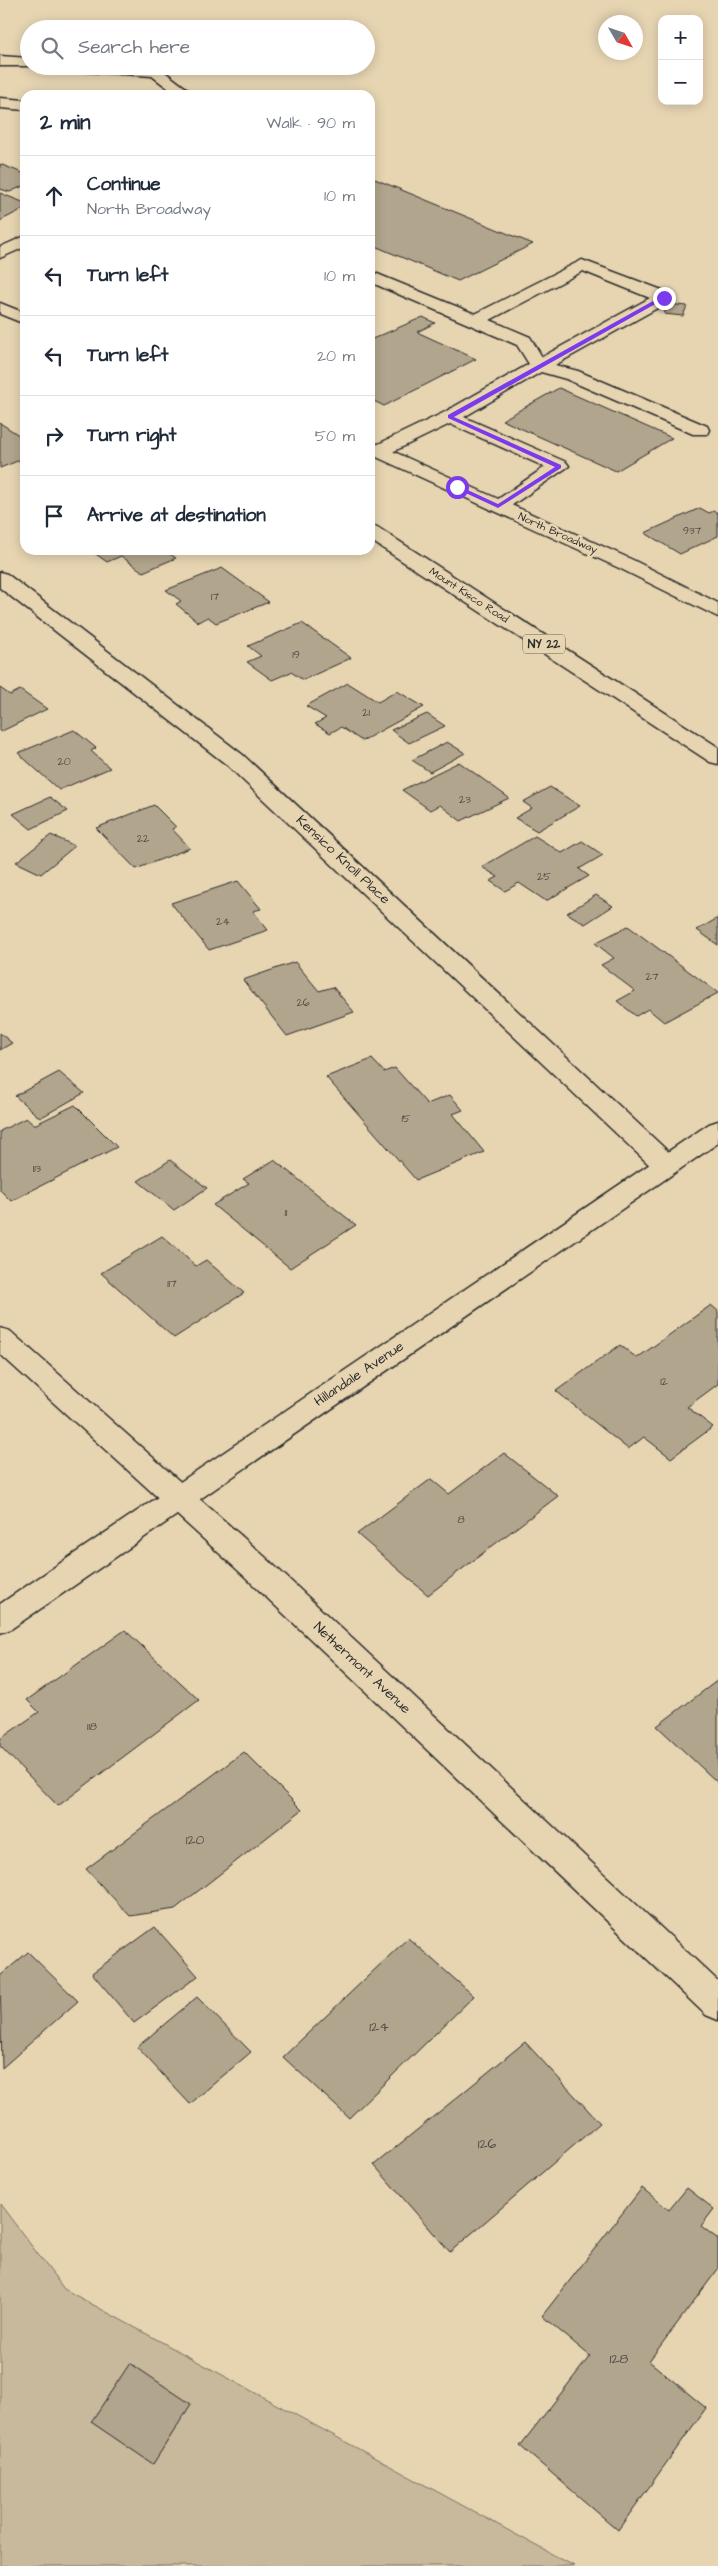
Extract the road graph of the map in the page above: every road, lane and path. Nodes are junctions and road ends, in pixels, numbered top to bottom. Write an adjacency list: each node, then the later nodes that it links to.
1 (0, 61): 2 (street)
2 (20, 62)
3 (160, 75): 4 (street)
4 (180, 90)
5 (0, 103): 6 (street)
6 (20, 105)
7 (8, 232): 8 (street)
8 (20, 238)
9 (20, 243): 10 (street)
10 (0, 253)
11 (375, 278): 14 (street)
12 (0, 308): 13 (street)
13 (20, 317)
14 (475, 320): 15 (street); 15 (street)
15 (539, 366): 16 (street); 17 (street)
16 (450, 417): 18 (street); 20 (street)
17 (700, 430)
18 (375, 449)
19 (375, 449): 20 (street, North Broadway)
20 (498, 506): 23 (street, North Broadway)
21 (375, 534): 24 (street, Mount Kisco Road / NY 22)
22 (0, 578): 26 (street, Kensico Knoll Place)
23 (718, 610)
24 (718, 757)
25 (718, 1130): 26 (street, Hillandale Avenue)
26 (666, 1165): 28 (street, Hillandale Avenue)
27 (0, 1338): 28 (street, Nethermont Avenue)
28 (178, 1497): 29 (street, Hillandale Avenue); 30 (street, Nethermont Avenue)
29 (0, 1620)
30 (718, 2004)

